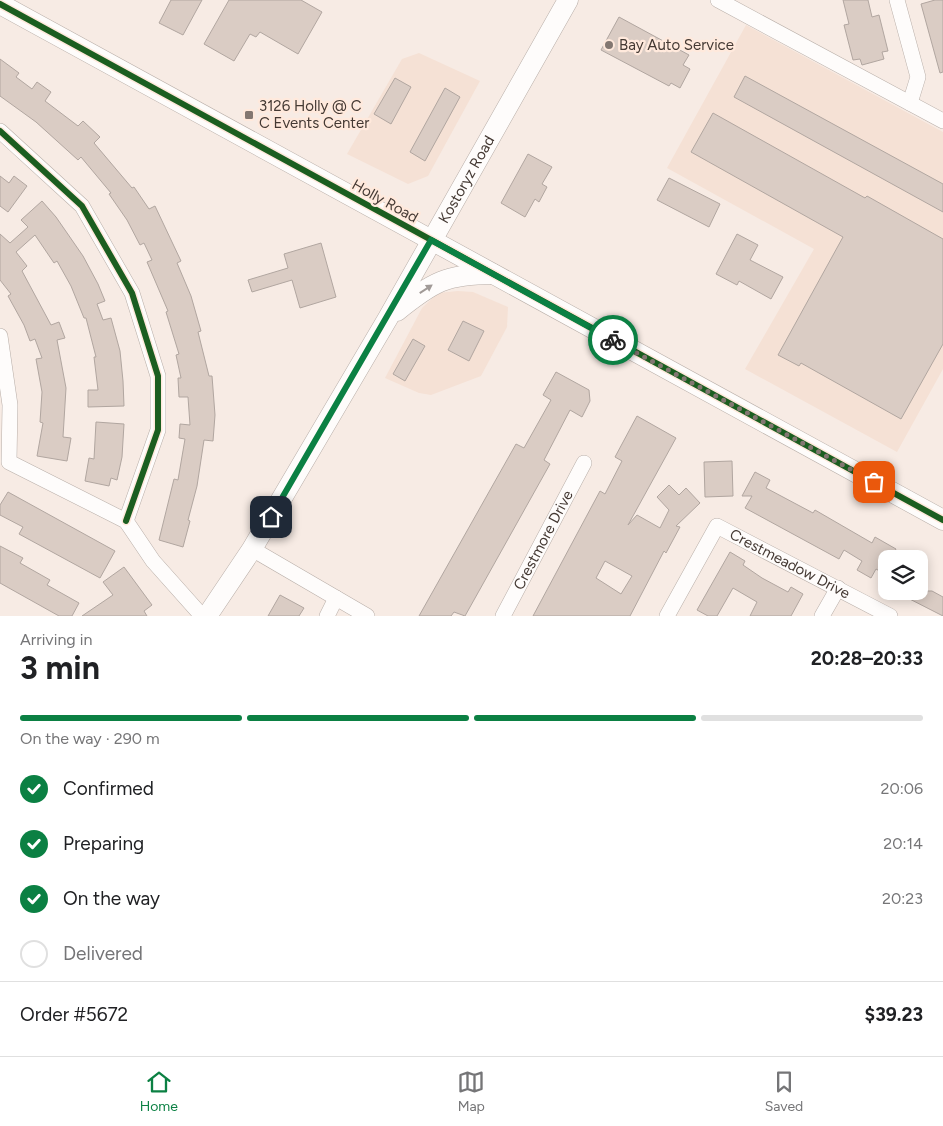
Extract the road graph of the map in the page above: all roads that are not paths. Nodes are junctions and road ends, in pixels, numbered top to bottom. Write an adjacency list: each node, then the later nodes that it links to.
1 (568, 0): 8 (main road, Kostoryz Road)
2 (718, 0): 5 (street)
3 (897, 0): 5 (street)
4 (0, 4): 8 (main road, Holly Road)
5 (910, 104): 6 (street)
6 (943, 121)
7 (0, 131): 14 (street)
8 (431, 240): 9 (main road, Holly Road); 10 (main road, Kostoryz Road)
9 (493, 274): 10 (main road, one-way to 9); 13 (main road, Holly Road)
10 (388, 318): 15 (main road, Kostoryz Road)
11 (0, 336): 14 (street)
12 (584, 463): 22 (street, Crestmore Drive)
13 (942, 517)
14 (126, 520): 18 (street)
15 (252, 549): 17 (street); 19 (main road, Kostoryz Road)
16 (838, 588): 23 (street, Crestmeadow Drive); 24 (street); 25 (street, Crestmeadow Drive)
17 (336, 598): 20 (street); 21 (street)
18 (202, 616)
19 (207, 616)
20 (327, 616)
21 (368, 616)
22 (503, 616)
23 (667, 616)
24 (822, 616)
25 (890, 616)

